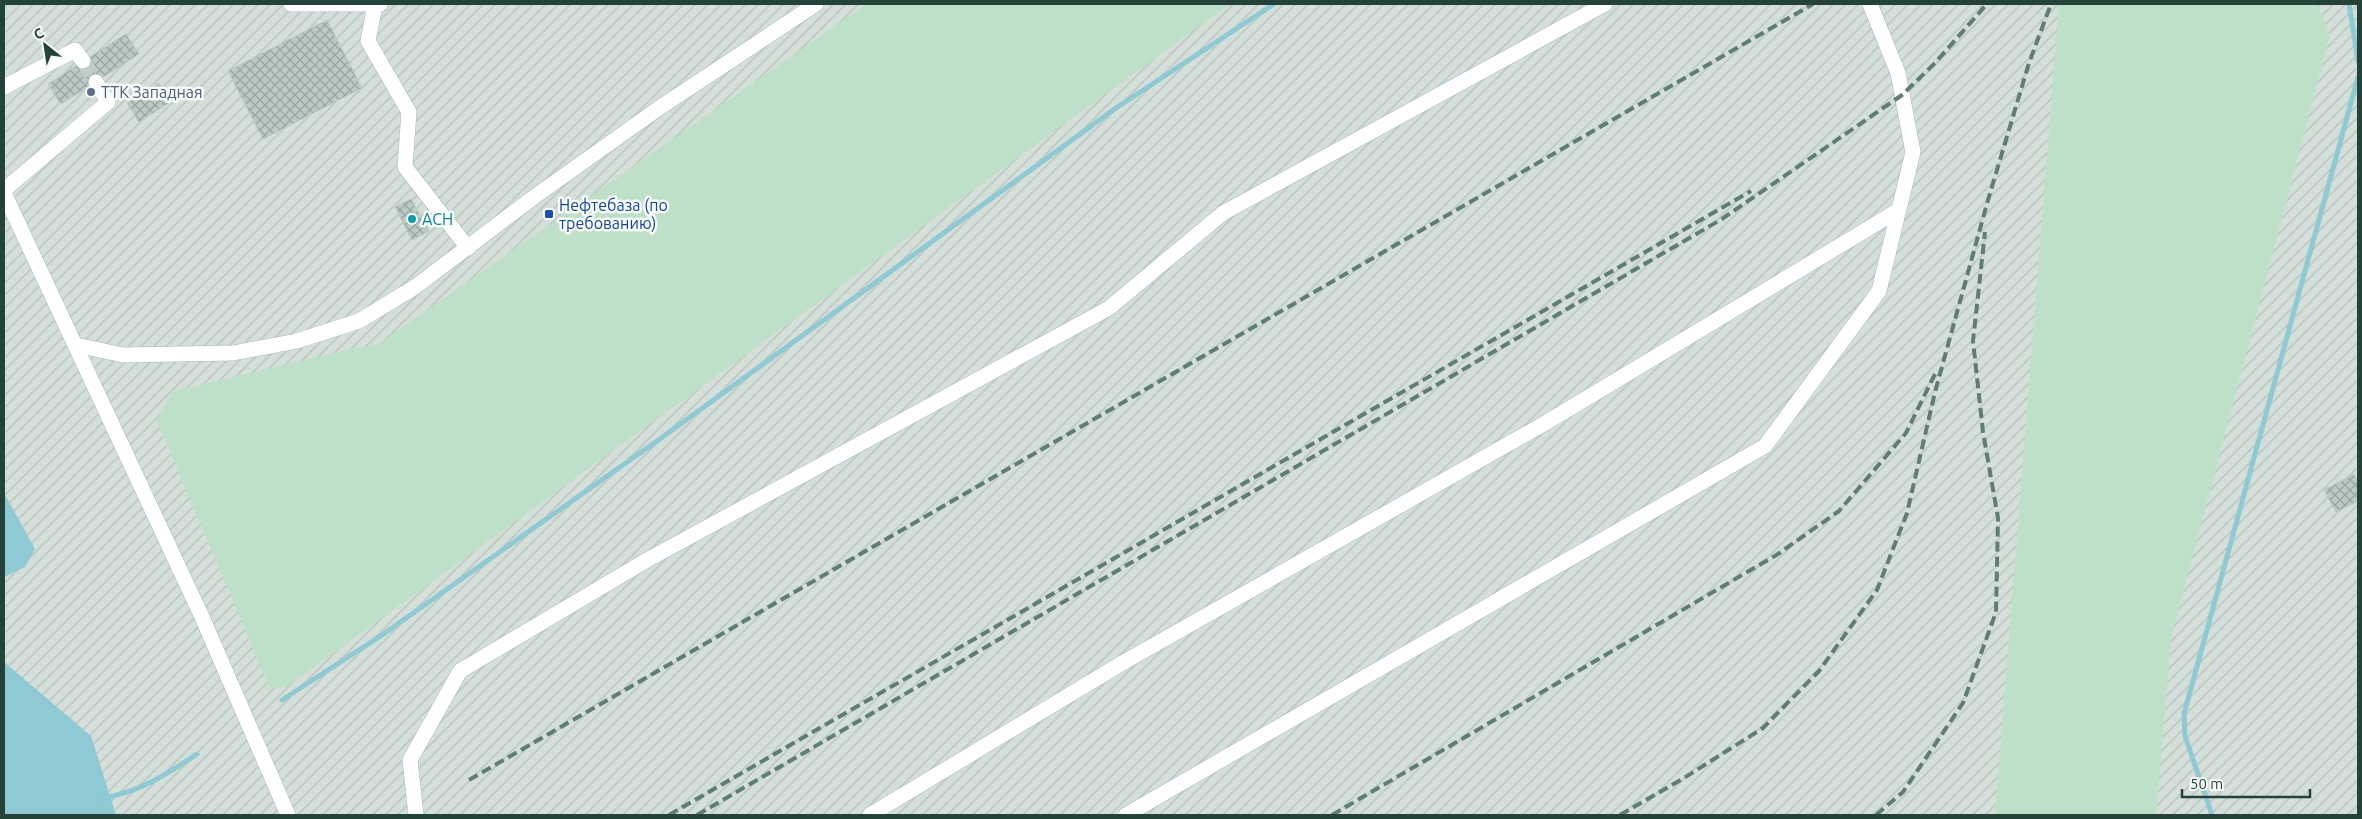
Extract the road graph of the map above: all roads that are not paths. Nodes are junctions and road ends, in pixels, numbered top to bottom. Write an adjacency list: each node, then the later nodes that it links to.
1 (291, 4): 2 (street)
2 (378, 4): 11 (street)
3 (816, 4): 11 (street)
4 (1605, 4): 14 (street)
5 (1870, 4): 10 (street)
6 (83, 61): 8 (street)
7 (96, 82): 9 (street)
8 (4, 87)
9 (4, 192): 12 (street)
10 (1899, 210): 15 (street); 16 (street)
11 (468, 248): 12 (street)
12 (76, 345): 13 (street)
13 (288, 815)
14 (416, 815)
15 (870, 815)
16 (1126, 815)

